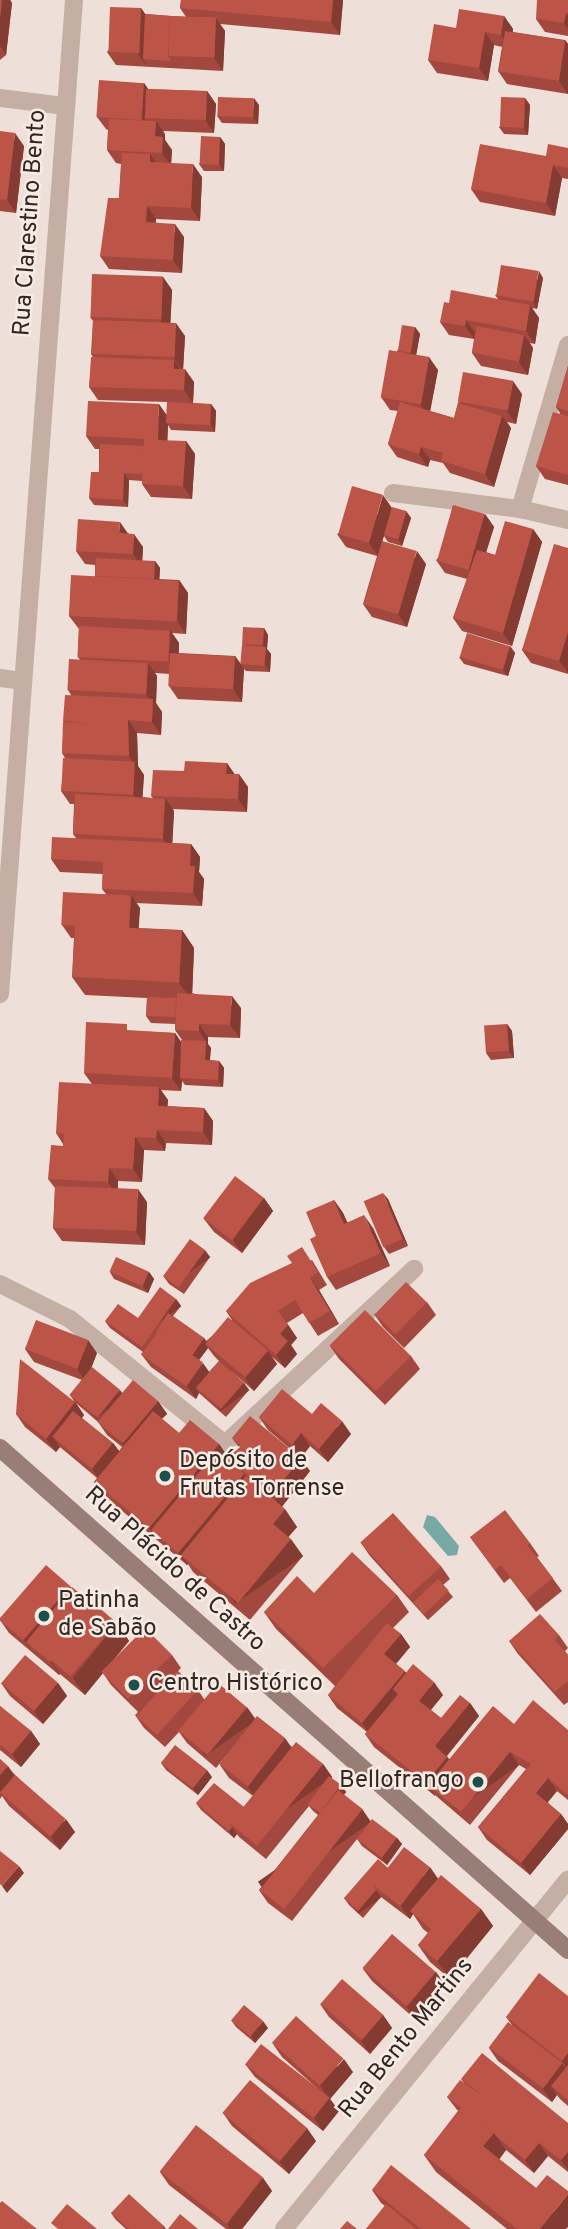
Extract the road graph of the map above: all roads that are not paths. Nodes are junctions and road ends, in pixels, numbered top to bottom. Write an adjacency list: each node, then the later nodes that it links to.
1 (74, 0): 3 (street, Rua Clarestino Bento)
2 (0, 98): 3 (street)
3 (64, 106): 9 (street, Rua Clarestino Bento)
4 (568, 345): 6 (street)
5 (394, 493): 6 (street)
6 (520, 509): 7 (street)
7 (568, 520)
8 (0, 678): 9 (street)
9 (21, 681): 10 (street, Rua Clarestino Bento)
10 (0, 993)
11 (414, 1269): 12 (street)
12 (0, 1284)
13 (0, 1448): 15 (main road, Rua Plácido de Castro)
14 (568, 1881): 15 (street, Rua Bento Martins)
15 (535, 1922): 16 (main road, Rua Plácido de Castro); 17 (street, Rua Bento Martins)
16 (568, 1950)
17 (284, 2229)

